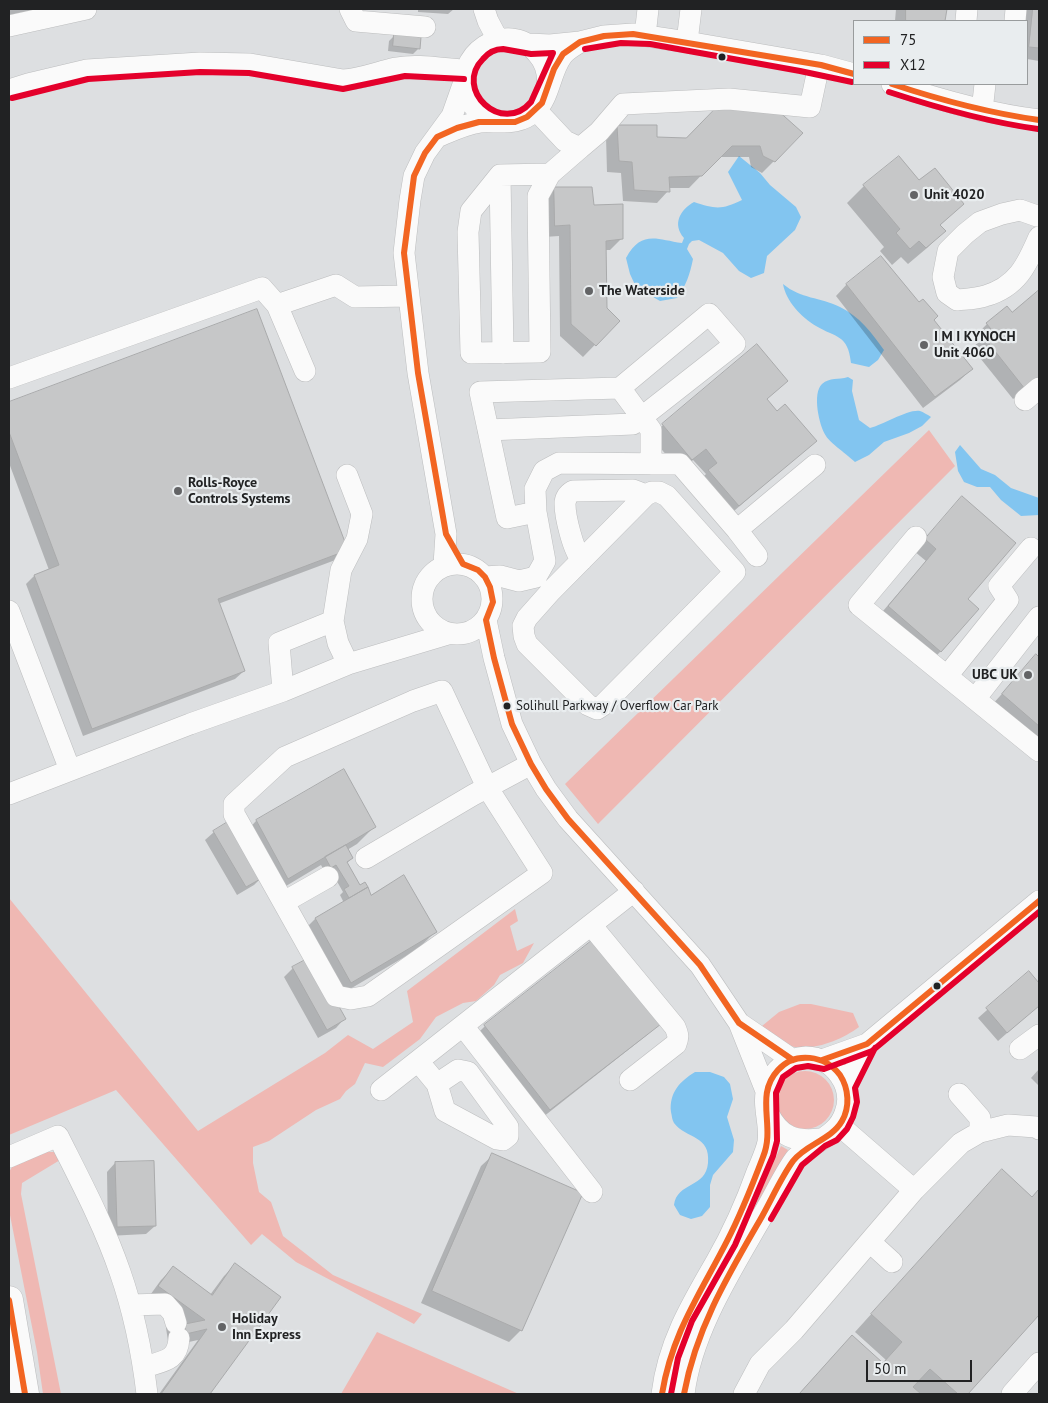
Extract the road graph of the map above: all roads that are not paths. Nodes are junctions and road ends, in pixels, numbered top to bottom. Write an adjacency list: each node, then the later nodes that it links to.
1 (86, 9): 6 (street)
2 (350, 9): 7 (street)
3 (484, 9): 9 (street)
4 (648, 9): 8 (street)
5 (691, 9): 11 (street)
6 (9, 26)
7 (425, 27)
8 (645, 36): 10 (street); 11 (street)
9 (498, 40): 12 (street); 15 (street)
10 (580, 42): 12 (street); 18 (street)
11 (688, 42): 13 (street)
12 (528, 44): 18 (street)
13 (819, 65): 14 (street); 25 (street)
14 (853, 74)
15 (465, 76): 19 (street); 23 (street); 24 (street)
16 (895, 85): 21 (street)
17 (985, 85): 21 (street)
18 (547, 89): 20 (street)
19 (9, 90)
20 (536, 110): 23 (street); 25 (street)
21 (982, 111): 22 (street)
22 (1039, 120)
23 (501, 122): 24 (street)
24 (437, 137): 29 (street)
25 (580, 148): 26 (street)
26 (550, 174): 27 (street); 31 (street)
27 (500, 175): 31 (street); 31 (street)
28 (1039, 226): 28 (street)
29 (408, 296): 30 (street); 47 (street)
30 (277, 306): 32 (street); 33 (street)
31 (504, 352)
32 (305, 371)
33 (9, 378)
34 (620, 388): 35 (street); 35 (street); 36 (street)
35 (642, 418): 36 (street); 37 (street)
36 (488, 430): 41 (street)
37 (651, 464): 41 (street); 42 (street)
38 (815, 465): 42 (street)
39 (347, 475): 54 (street)
40 (646, 495): 46 (street); 46 (street); 49 (street)
41 (536, 512): 49 (street)
42 (737, 530): 45 (street)
43 (916, 537): 59 (street)
44 (1031, 548): 59 (street)
45 (757, 556)
46 (582, 560): 49 (street)
47 (454, 565): 48 (street); 53 (street)
48 (485, 577): 49 (street); 51 (street)
49 (535, 583): 51 (street)
50 (9, 611): 64 (street)
51 (490, 611): 55 (street); 57 (street)
52 (1039, 617): 61 (street)
53 (428, 620): 55 (street); 56 (street)
54 (333, 621): 58 (street); 60 (street)
55 (454, 634): 56 (street); 57 (street)
56 (404, 647): 58 (street)
57 (494, 658): 63 (street)
58 (348, 664): 60 (street)
59 (947, 676): 61 (street)
60 (283, 690): 64 (street)
61 (975, 699): 62 (street)
62 (1039, 751)
63 (531, 764): 65 (street); 69 (street)
64 (70, 770): 66 (street)
65 (487, 787): 67 (street); 71 (street); 71 (street)
66 (9, 794)
67 (366, 858)
68 (328, 877): 71 (street)
69 (634, 891): 72 (street); 73 (street)
70 (1039, 901): 76 (street)
71 (284, 902)
72 (592, 925): 74 (street); 81 (street)
73 (739, 1023): 78 (street); 85 (street)
74 (463, 1026): 80 (street); 94 (street)
75 (1039, 1035): 77 (street)
76 (867, 1044): 79 (street); 83 (street)
77 (1020, 1050)
78 (793, 1060): 79 (street); 85 (street)
79 (822, 1060): 83 (street)
80 (418, 1061): 82 (street); 84 (street)
81 (630, 1080)
82 (437, 1084)
83 (846, 1087): 88 (street)
84 (381, 1090)
85 (766, 1091): 87 (street)
86 (959, 1094): 90 (street)
87 (768, 1113): 91 (street); 103 (street)
88 (839, 1125): 91 (street); 93 (street)
89 (1039, 1129): 90 (street)
90 (980, 1132): 93 (street)
91 (820, 1139): 104 (street)
92 (9, 1157): 98 (street)
93 (914, 1190): 95 (street)
94 (592, 1192)
95 (870, 1242): 96 (street); 105 (street)
96 (892, 1262)
97 (9, 1300): 101 (main road)
98 (130, 1305): 100 (street); 100 (street)
99 (1039, 1363): 106 (street)
100 (144, 1368): 102 (street)
101 (25, 1394)
102 (147, 1394)
103 (662, 1394)
104 (684, 1394)
105 (744, 1394)
106 (1012, 1394)

